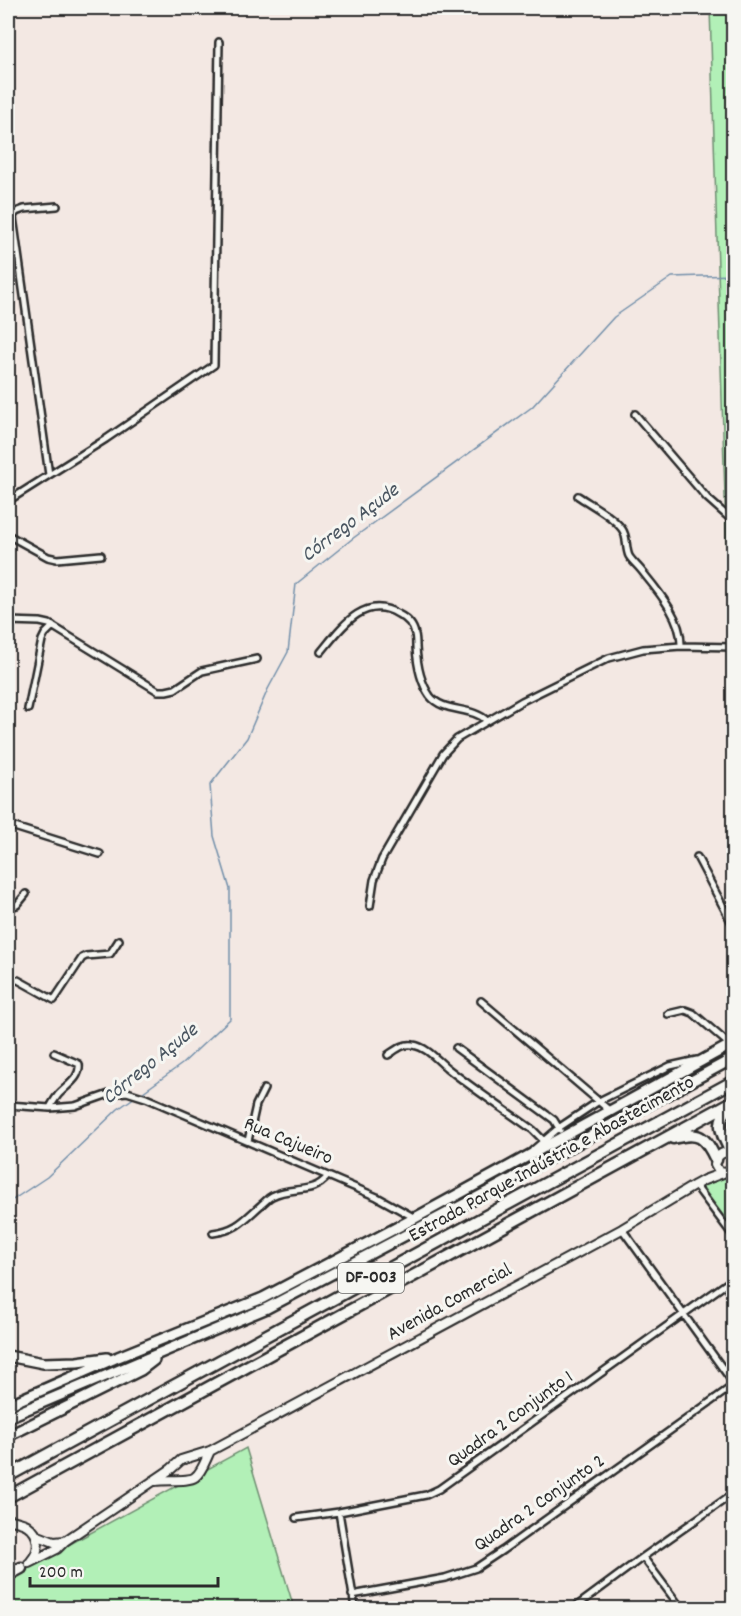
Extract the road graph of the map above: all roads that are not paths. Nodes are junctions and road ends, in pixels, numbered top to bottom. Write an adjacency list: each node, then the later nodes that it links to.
1 (219, 42): 4 (street)
2 (57, 206): 4 (street)
3 (635, 414): 7 (street)
4 (49, 475): 6 (street)
5 (578, 496): 12 (street)
6 (8, 501)
7 (734, 522)
8 (8, 535): 9 (street)
9 (101, 555)
10 (8, 621): 11 (street)
11 (53, 626): 15 (street); 16 (street)
12 (681, 646): 13 (street); 17 (street)
13 (734, 647)
14 (321, 652): 17 (street)
15 (257, 659)
16 (28, 709)
17 (488, 721): 22 (street)
18 (8, 825): 19 (street)
19 (100, 854)
20 (697, 857): 24 (street)
21 (26, 894): 23 (street)
22 (370, 906)
23 (8, 907)
24 (734, 927)
25 (119, 940): 26 (street)
26 (8, 988)
27 (482, 1001): 37 (street)
28 (668, 1014): 29 (street)
29 (732, 1044): 33 (main road)
30 (456, 1048): 42 (street)
31 (54, 1053): 40 (street)
32 (388, 1055): 46 (street)
33 (707, 1058): 37 (street); 41 (main road)
34 (734, 1058): 60 (main road)
35 (734, 1081): 69 (highway, Estrada Parque Indústria e Abastecimento / DF-003)
36 (264, 1089): 44 (street)
37 (599, 1101): 41 (street); 42 (street)
38 (734, 1101): 45 (highway, Estrada Parque Indústria e Abastecimento / DF-003); 47 (highway)
39 (8, 1105): 40 (street)
40 (50, 1108): 44 (street, Rua Cajueiro)
41 (610, 1111): 43 (main road)
42 (560, 1127): 43 (street); 46 (street)
43 (561, 1138): 46 (main road)
44 (248, 1141): 51 (street, Rua Cajueiro)
45 (658, 1142): 48 (highway); 73 (highway, Estrada Parque Indústria e Abastecimento / DF-003)
46 (546, 1143): 54 (main road)
47 (732, 1152): 48 (street)
48 (715, 1162): 50 (street); 52 (street, Avenida Comercial)
49 (734, 1170): 50 (street, Avenida Comercial)
50 (723, 1173): 52 (street, Avenida Comercial)
51 (328, 1176): 54 (street, Rua Cajueiro); 56 (street)
52 (704, 1180): 53 (street, Avenida Comercial)
53 (695, 1185): 55 (street, Avenida Comercial); 57 (street)
54 (415, 1218): 62 (main road)
55 (622, 1229): 59 (street); 67 (street, Avenida Comercial)
56 (213, 1233)
57 (734, 1237)
58 (734, 1278): 59 (street, Quadra 2 Conjunto 1)
59 (683, 1314): 63 (street); 74 (street, Quadra 2 Conjunto 1)
60 (173, 1348): 65 (main road); 66 (main road)
61 (8, 1356): 62 (main road)
62 (118, 1357): 64 (main road)
63 (734, 1384): 83 (street, Quadra 2 Conjunto 2)
64 (8, 1405)
65 (8, 1417)
66 (8, 1437)
67 (210, 1451): 68 (street, Avenida Comercial); 70 (street)
68 (176, 1465): 70 (street); 71 (street, Avenida Comercial)
69 (8, 1476)
70 (185, 1480): 71 (street)
71 (153, 1481): 78 (street, Avenida Comercial)
72 (734, 1493): 79 (street)
73 (8, 1497)
74 (339, 1512): 75 (street, Quadra 2 Conjunto 1); 83 (street)
75 (296, 1518)
76 (8, 1519): 77 (street)
77 (36, 1536): 78 (street); 80 (street)
78 (65, 1541): 80 (street, Avenida Comercial)
79 (643, 1557): 85 (street); 87 (street)
80 (25, 1565): 81 (street); 82 (highway)
81 (8, 1567)
82 (8, 1575)
83 (352, 1595): 86 (street)
84 (734, 1606): 88 (street)
85 (578, 1607)
86 (355, 1608)
87 (681, 1608)
88 (730, 1608)

